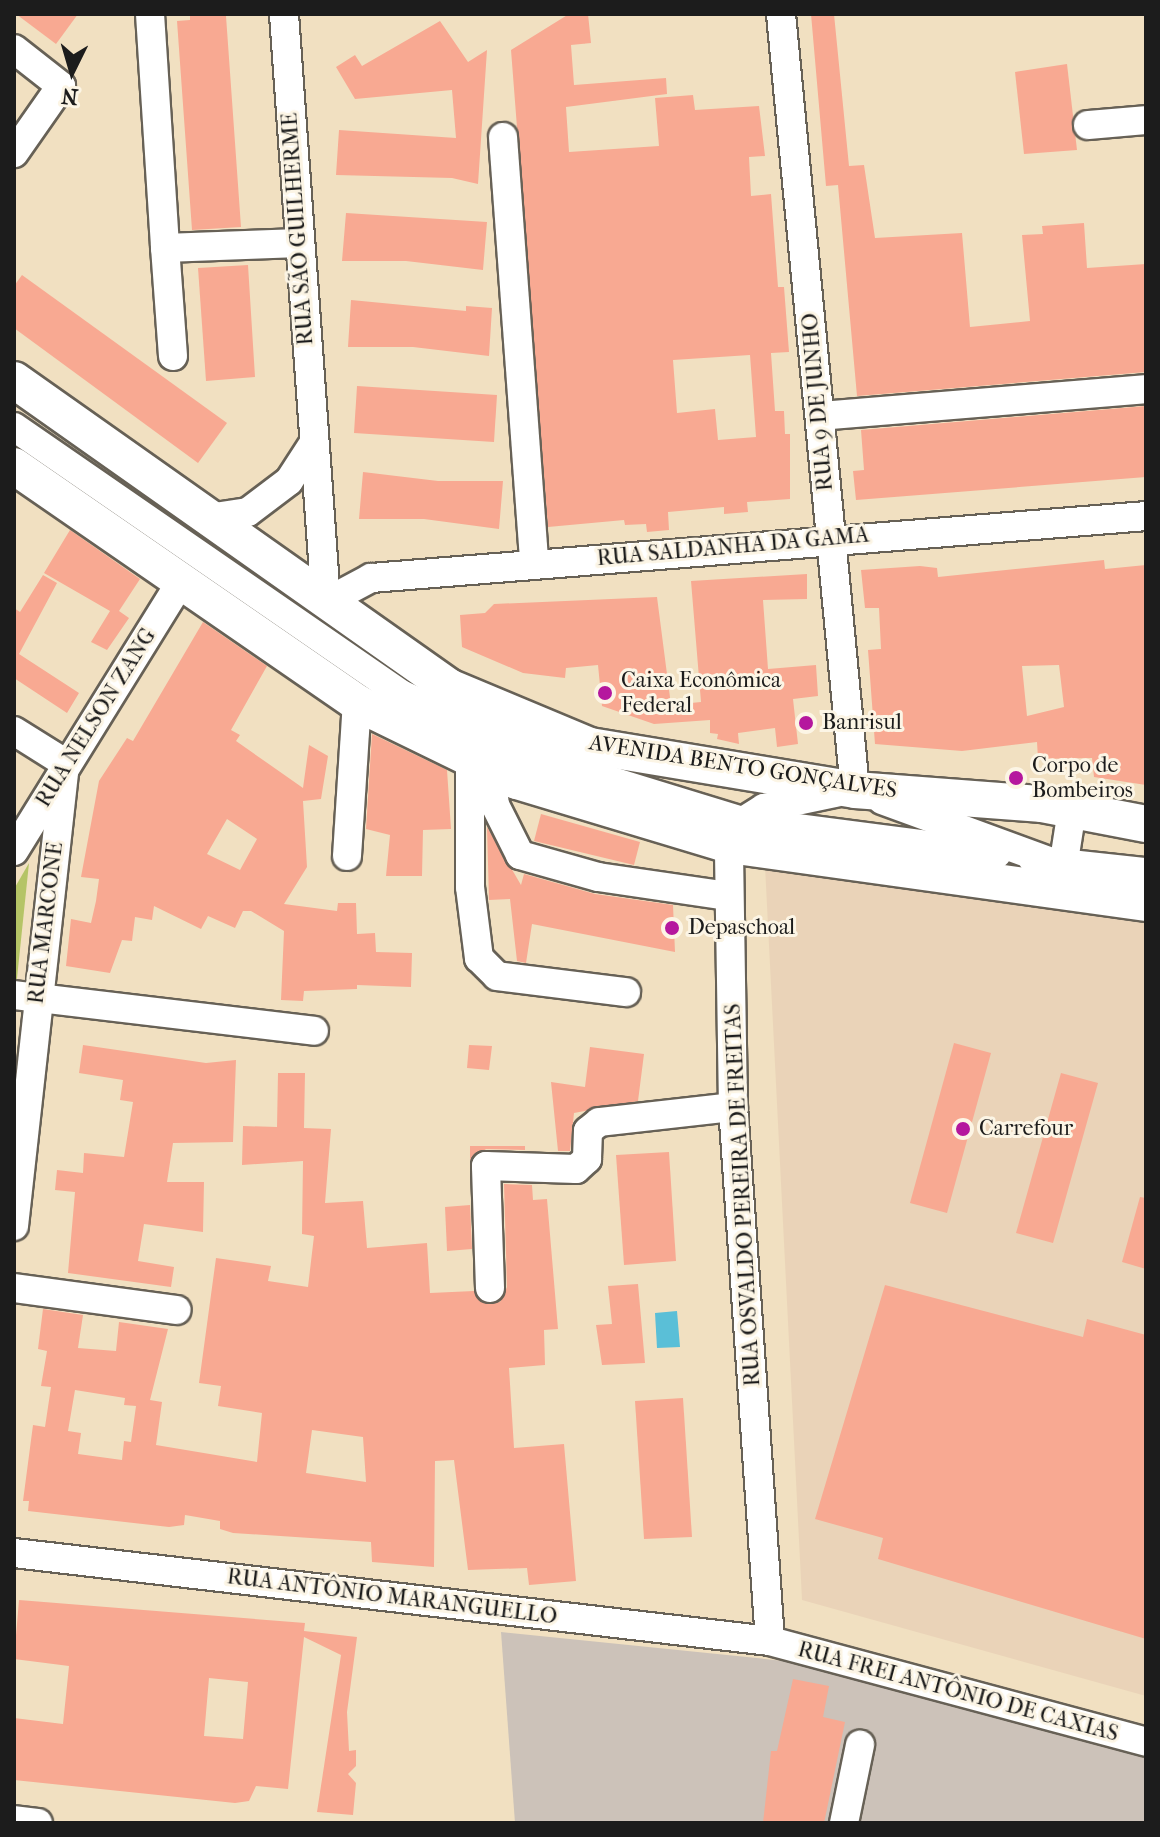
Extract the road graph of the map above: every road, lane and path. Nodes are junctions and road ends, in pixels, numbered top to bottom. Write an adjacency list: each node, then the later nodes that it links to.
1 (150, 14): 10 (street)
2 (284, 14): 9 (street, RUA SÃO GUILHERME)
3 (781, 14): 15 (street, RUA 9 DE JUNHO)
4 (14, 49): 8 (street)
5 (1146, 120): 6 (street)
6 (1088, 125)
7 (503, 137): 25 (street)
8 (14, 153)
9 (299, 243): 10 (street); 18 (street, RUA SÃO GUILHERME)
10 (165, 248): 11 (street)
11 (173, 356)
12 (14, 380): 17 (main road, AVENIDA BENTO GONÇALVES)
13 (1146, 389): 15 (street)
14 (14, 403): 17 (street)
15 (820, 416): 24 (street, RUA 9 DE JUNHO)
16 (14, 427): 35 (street)
17 (86, 428): 23 (main road, AVENIDA BENTO GONÇALVES)
18 (313, 444): 23 (street); 27 (street, RUA SÃO GUILHERME)
19 (14, 454): 21 (street)
20 (14, 466): 21 (main road)
21 (45, 489): 26 (main road)
22 (1146, 516): 24 (street, RUA SALDANHA DA GAMA)
23 (208, 518): 27 (main road, AVENIDA BENTO GONÇALVES)
24 (831, 538): 25 (street, RUA SALDANHA DA GAMA); 32 (street, RUA 9 DE JUNHO)
25 (534, 564): 27 (street, RUA SALDANHA DA GAMA)
26 (179, 585): 28 (main road); 31 (street, RUA NELSON ZANG)
27 (326, 602): 32 (main road, AVENIDA BENTO GONÇALVES)
28 (357, 703): 30 (main road); 37 (street)
29 (14, 731): 31 (street)
30 (481, 762): 35 (main road); 40 (street); 42 (street)
31 (65, 763): 36 (street, RUA NELSON ZANG); 43 (street, RUA MARCONE)
32 (855, 790): 33 (main road, AVENIDA BENTO GONÇALVES); 35 (street); 38 (street)
33 (1072, 810): 34 (main road, AVENIDA BENTO GONÇALVES); 38 (street)
34 (1146, 824)
35 (736, 833): 38 (main road); 40 (street, RUA OSVALDO PEREIRA DE FREITAS)
36 (14, 851)
37 (347, 856)
38 (1057, 872): 39 (street); 41 (main road)
39 (1146, 872)
40 (729, 896): 45 (street, RUA OSVALDO PEREIRA DE FREITAS)
41 (1146, 903)
42 (626, 992)
43 (25, 996): 44 (street); 46 (street, RUA MARCONE)
44 (314, 1031)
45 (733, 1107): 48 (street); 51 (street, RUA OSVALDO PEREIRA DE FREITAS)
46 (14, 1226)
47 (14, 1288): 49 (street)
48 (490, 1288)
49 (177, 1310)
50 (14, 1553): 51 (street, RUA ANTÔNIO MARANGUELLO)
51 (770, 1641): 52 (street, RUA FREI ANTÔNIO DE CAXIAS)
52 (1146, 1742)
53 (860, 1745): 56 (street)
54 (14, 1820): 55 (street)
55 (38, 1823)
56 (844, 1823)

